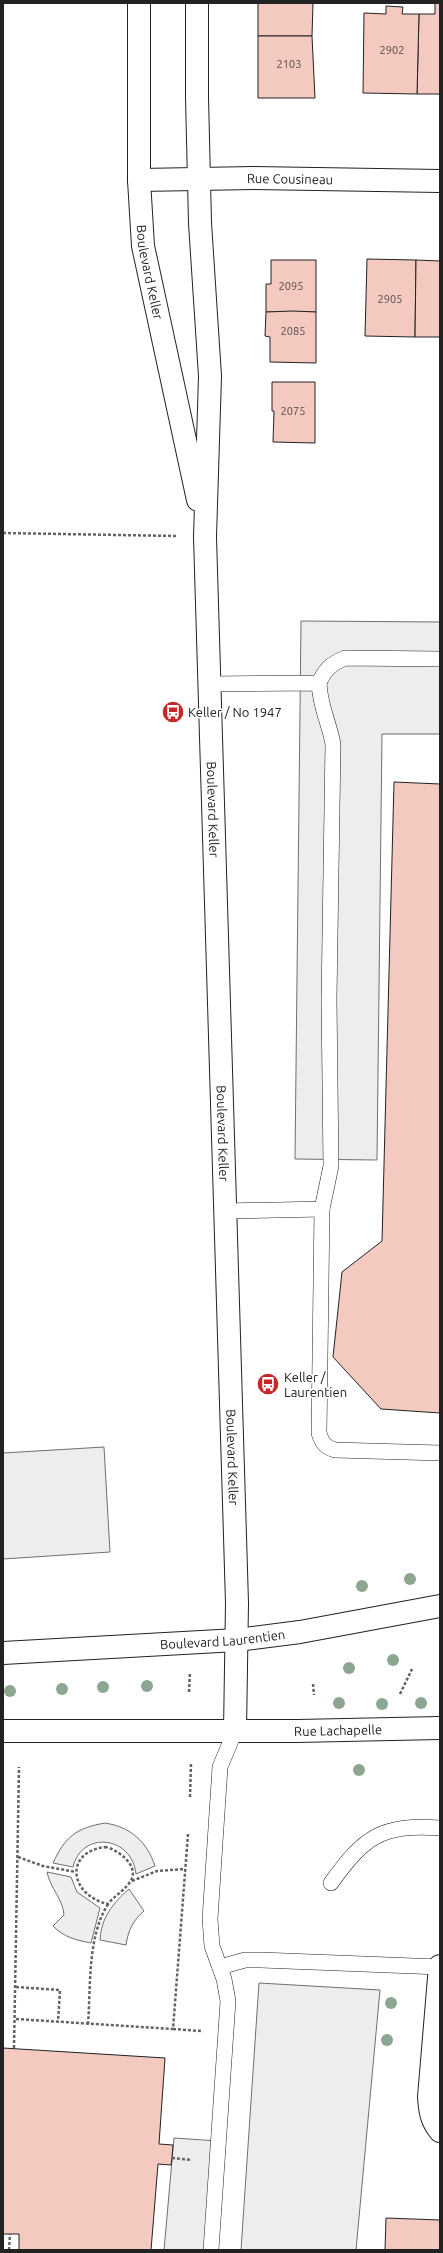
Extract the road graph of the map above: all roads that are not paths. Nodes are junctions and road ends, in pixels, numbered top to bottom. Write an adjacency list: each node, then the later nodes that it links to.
1 (139, 3): 4 (street, Boulevard Keller)
2 (197, 3): 3 (street, Boulevard Keller)
3 (199, 179): 4 (street, Rue Cousineau); 5 (street, Rue Cousineau); 6 (street, Boulevard Keller)
4 (139, 180): 6 (street, Boulevard Keller)
5 (440, 181)
6 (205, 537): 9 (street, Boulevard Keller)
7 (440, 659): 8 (lane)
8 (319, 683): 9 (lane); 10 (lane)
9 (210, 684): 11 (street, Boulevard Keller)
10 (322, 1209): 11 (lane); 12 (lane)
11 (226, 1211): 14 (street, Boulevard Keller)
12 (440, 1453)
13 (440, 1606): 14 (street, Boulevard Laurentien)
14 (237, 1640): 15 (street, Boulevard Laurentien); 18 (street, Boulevard Keller)
15 (3, 1653)
16 (440, 1728): 18 (street, Rue Lachapelle)
17 (3, 1731): 18 (street)
18 (235, 1731): 21 (lane)
19 (440, 1828): 20 (lane)
20 (331, 1883)
21 (220, 1967): 22 (lane); 24 (lane)
22 (440, 1967): 23 (street)
23 (440, 2131)
24 (211, 2250)

